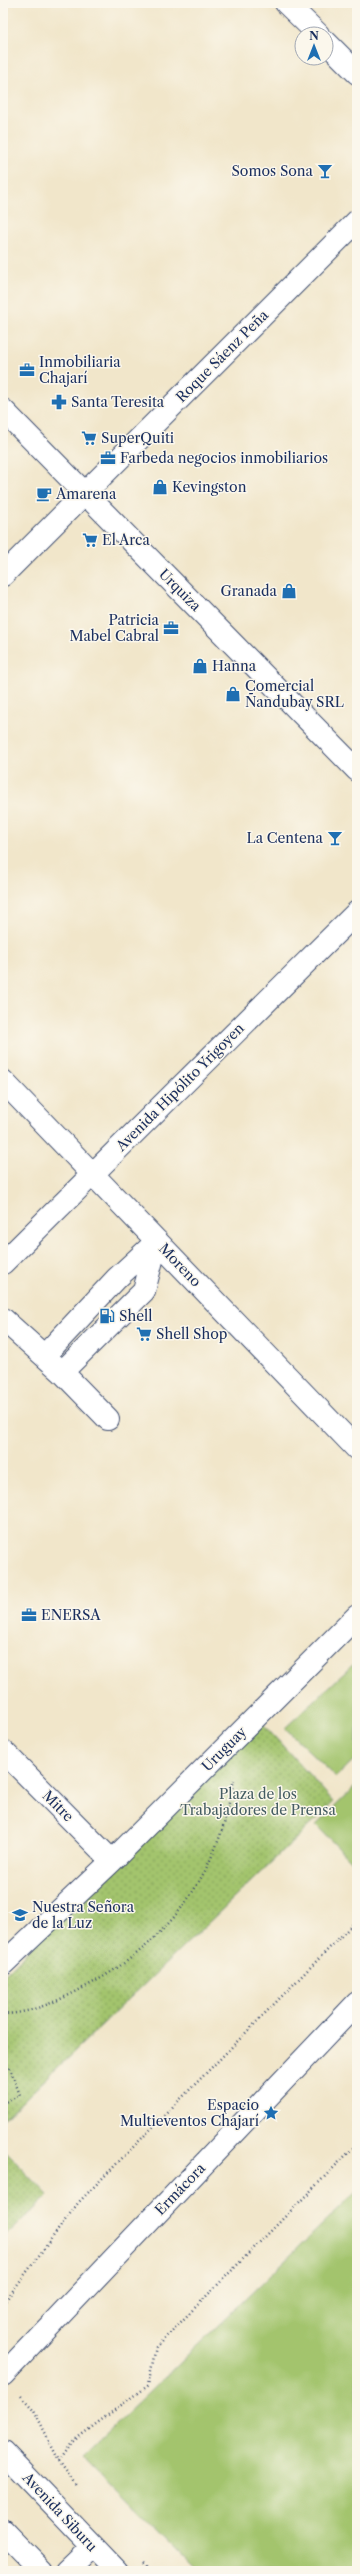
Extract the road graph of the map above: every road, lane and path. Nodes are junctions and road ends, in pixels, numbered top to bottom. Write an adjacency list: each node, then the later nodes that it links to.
1 (286, 3): 2 (street)
2 (310, 26)
3 (334, 50): 4 (street)
4 (357, 73)
5 (357, 221): 7 (street, Roque Sáenz Peña)
6 (3, 410): 7 (street, Urquiza)
7 (85, 493): 8 (street, Roque Sáenz Peña); 9 (street, Urquiza)
8 (3, 575)
9 (353, 759)
10 (357, 912): 12 (street, Avenida Hipólito Yrigoyen)
11 (3, 1081): 12 (street, Moreno)
12 (92, 1173): 13 (street, Moreno); 14 (street, Avenida Hipólito Yrigoyen)
13 (157, 1241): 16 (street); 17 (street); 19 (street, Moreno)
14 (3, 1263)
15 (3, 1319): 16 (street)
16 (44, 1356): 17 (street)
17 (62, 1372): 18 (street)
18 (108, 1419)
19 (357, 1449)
20 (357, 1616): 21 (street, Uruguay)
21 (238, 1735): 23 (street, Uruguay); 27 (path)
22 (3, 1751): 23 (street, Mitre)
23 (112, 1861): 25 (street, Uruguay)
24 (357, 1920): 31 (path)
25 (3, 1964)
26 (357, 2003): 32 (street, Ermácora)
27 (3, 2014)
28 (3, 2068): 29 (path)
29 (3, 2103)
30 (357, 2144): 35 (path)
31 (3, 2304)
32 (3, 2374)
33 (34, 2410): 35 (path)
34 (3, 2452): 38 (street, Avenida Siburu)
35 (59, 2461): 36 (path)
36 (78, 2489)
37 (3, 2531): 40 (street)
38 (93, 2547): 41 (street); 42 (street, Avenida Siburu)
39 (138, 2555): 43 (path)
40 (42, 2571)
41 (68, 2571)
42 (117, 2571)
43 (154, 2571)

